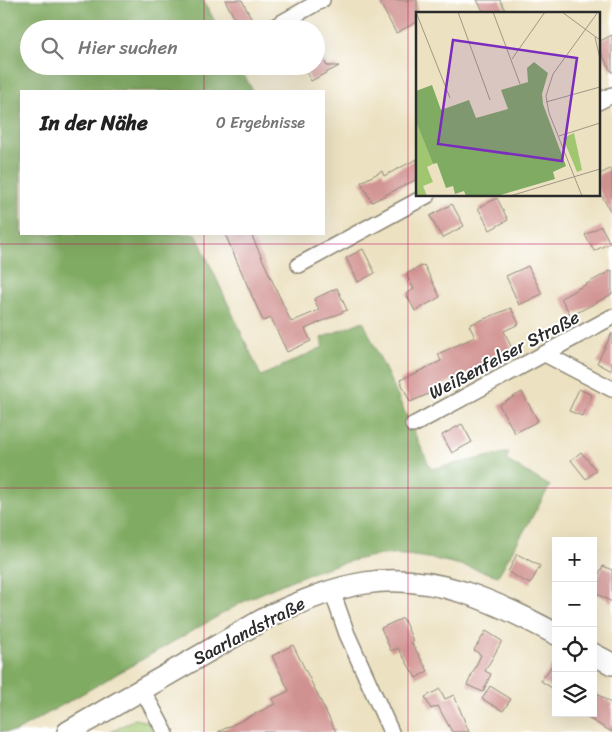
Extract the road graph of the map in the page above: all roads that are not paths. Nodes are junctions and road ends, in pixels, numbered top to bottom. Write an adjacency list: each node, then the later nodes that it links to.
1 (322, 0): 2 (street)
2 (286, 20)
3 (612, 95): 4 (street)
4 (600, 101)
5 (426, 196): 6 (street)
6 (299, 265)
7 (612, 317): 8 (street, Weißenfelser Straße)
8 (545, 354): 9 (street); 10 (street, Weißenfelser Straße)
9 (612, 389)
10 (413, 425)
11 (332, 591): 12 (street, Saarlandstraße); 15 (street, Saarlandstraße); 18 (street)
12 (552, 632)
13 (597, 656): 14 (street)
14 (612, 664)
15 (142, 689): 16 (street, Saarlandstraße); 17 (street)
16 (68, 732)
17 (165, 732)
18 (391, 732)

